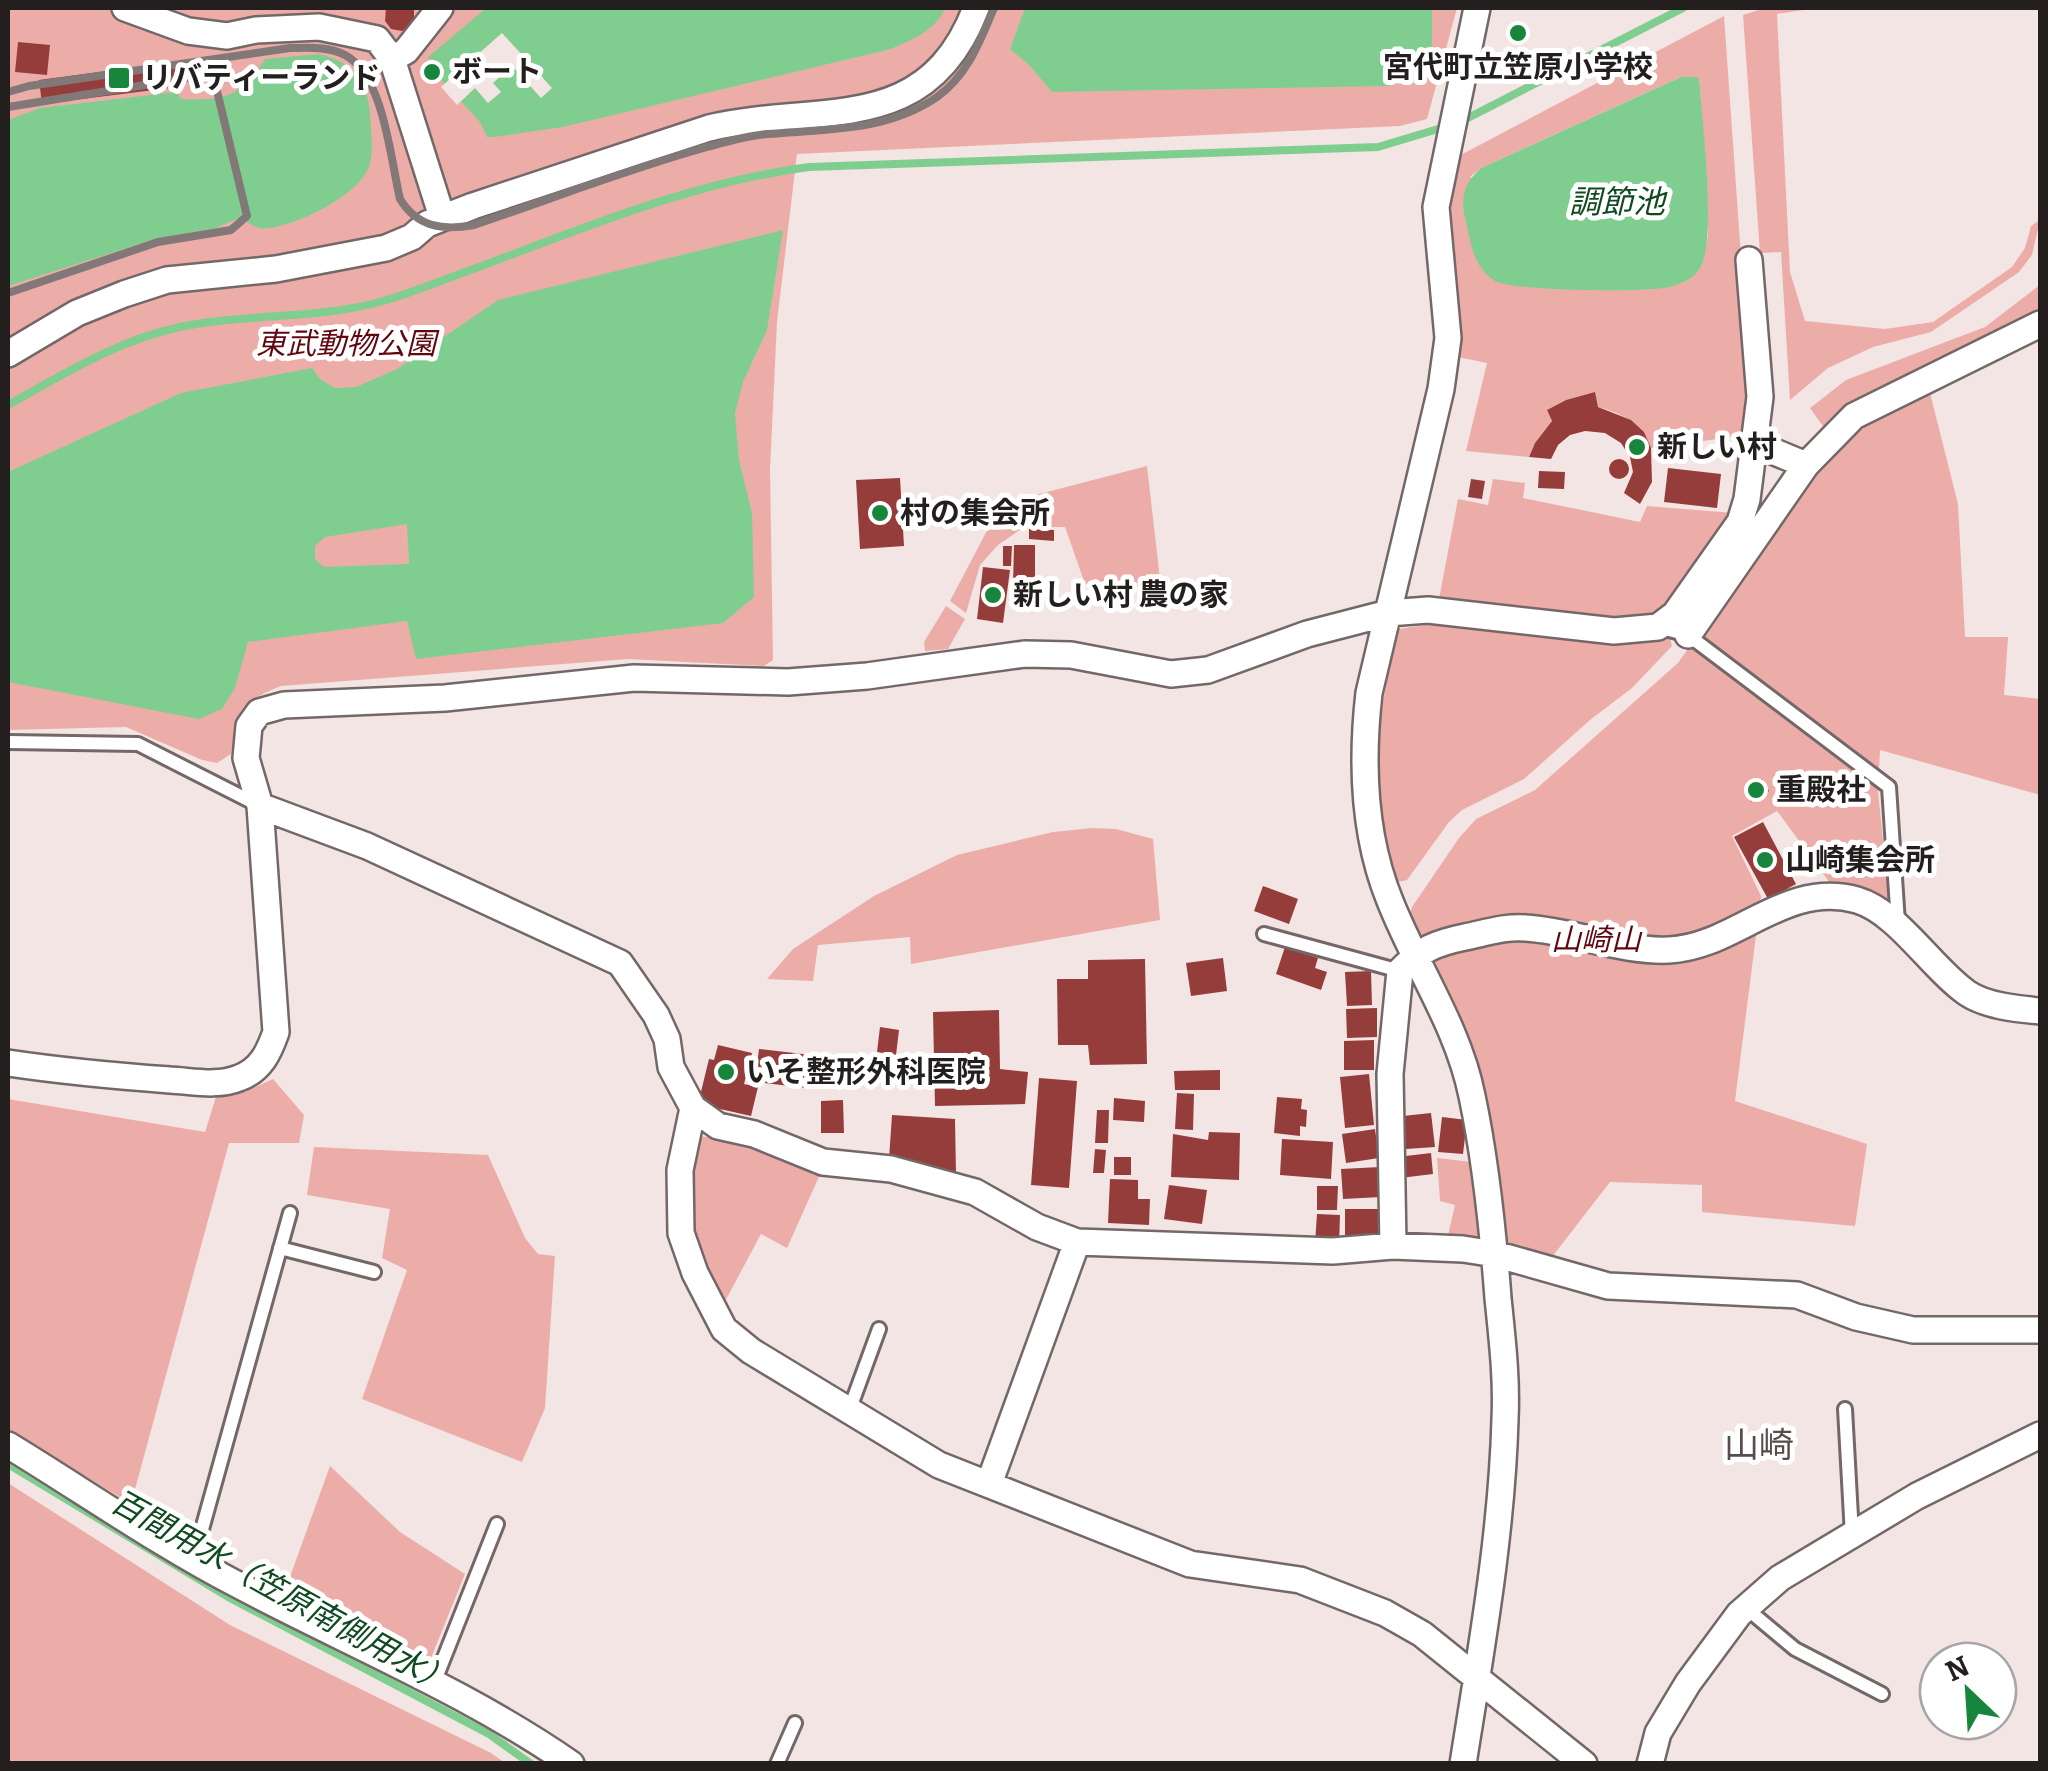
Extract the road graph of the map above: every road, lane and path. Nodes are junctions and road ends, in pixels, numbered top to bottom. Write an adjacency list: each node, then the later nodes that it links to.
1 (125, 8): 5 (street)
2 (440, 8): 5 (street)
3 (976, 8): 6 (street)
4 (1478, 8): 12 (street)
5 (392, 59): 6 (street)
6 (442, 217): 9 (street)
7 (1749, 260): 10 (street)
8 (2040, 324): 11 (street)
9 (8, 354)
10 (1753, 443): 11 (street); 13 (street)
11 (1806, 466): 14 (street)
12 (1388, 613): 13 (street); 16 (street); 19 (street)
13 (1658, 627): 14 (lane)
14 (1688, 636): 17 (lane)
15 (8, 742): 16 (lane)
16 (260, 806): 21 (street); 22 (street)
17 (1898, 925): 19 (street); 20 (street)
18 (1264, 934): 19 (lane)
19 (1408, 962): 25 (street); 27 (street)
20 (2040, 1011)
21 (8, 1063)
22 (693, 1108): 24 (street); 32 (street)
23 (290, 1214): 26 (lane)
24 (1077, 1242): 25 (street); 35 (street)
25 (1393, 1246): 27 (street)
26 (280, 1248): 28 (lane); 38 (lane)
27 (1494, 1254): 30 (street); 40 (street)
28 (374, 1272)
29 (879, 1329): 32 (lane)
30 (2040, 1330)
31 (1845, 1409): 37 (lane)
32 (849, 1412): 35 (street)
33 (8, 1445): 38 (street)
34 (2037, 1446): 37 (street)
35 (988, 1484): 40 (street)
36 (498, 1524): 41 (lane)
37 (1852, 1535): 39 (street)
38 (194, 1558): 41 (street)
39 (1746, 1608): 42 (lane); 48 (street)
40 (1477, 1678): 46 (street); 47 (street)
41 (434, 1683): 44 (street)
42 (1882, 1694)
43 (795, 1723): 45 (lane)
44 (571, 1764)
45 (777, 1764)
46 (1463, 1764)
47 (1584, 1764)
48 (1650, 1764)

